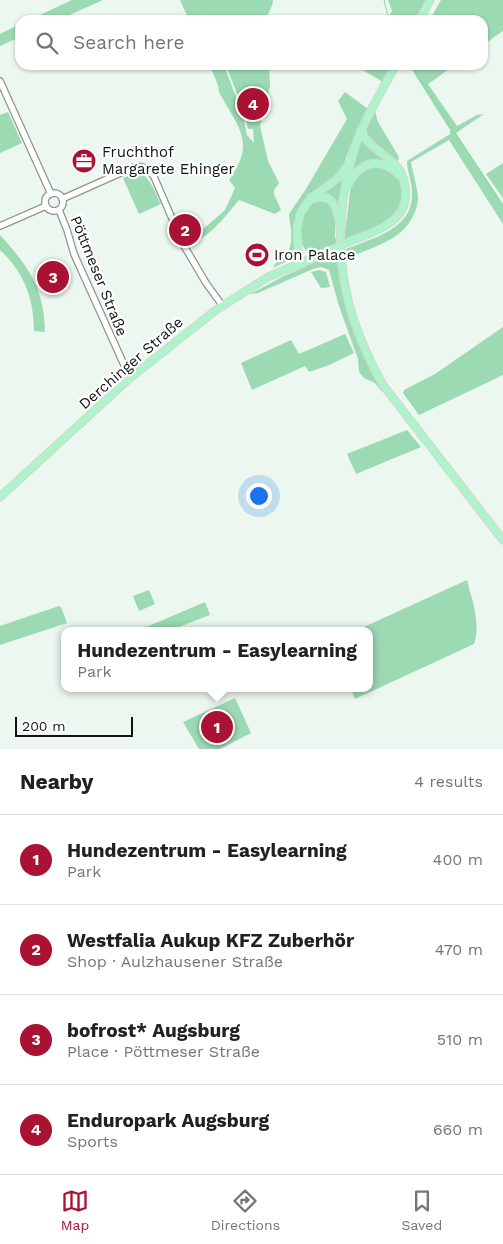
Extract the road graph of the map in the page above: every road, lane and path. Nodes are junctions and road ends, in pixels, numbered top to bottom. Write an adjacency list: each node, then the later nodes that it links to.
1 (430, 0): 2 (main road)
2 (422, 15)
3 (393, 70): 5 (main road)
4 (0, 81): 9 (street)
5 (361, 130): 6 (main road); 7 (main road)
6 (350, 162): 8 (main road); 11 (main road)
7 (394, 167): 8 (main road); 16 (main road, Derchinger Straße, bridge)
8 (344, 192): 14 (main road)
9 (51, 194): 10 (street, Pöttmeser Straße); 12 (street)
10 (62, 199): 13 (street, Pöttmeser Straße); 17 (street)
11 (308, 202): 14 (main road); 16 (main road)
12 (46, 206): 13 (street, Pöttmeser Straße); 15 (street)
13 (58, 210): 18 (street, Pöttmeser Straße)
14 (340, 222): 20 (main road)
15 (0, 226)
16 (303, 261): 17 (main road, Derchinger Straße)
17 (222, 306): 18 (main road, Derchinger Straße)
18 (130, 378): 19 (main road, Derchinger Straße)
19 (0, 497)
20 (503, 540)

